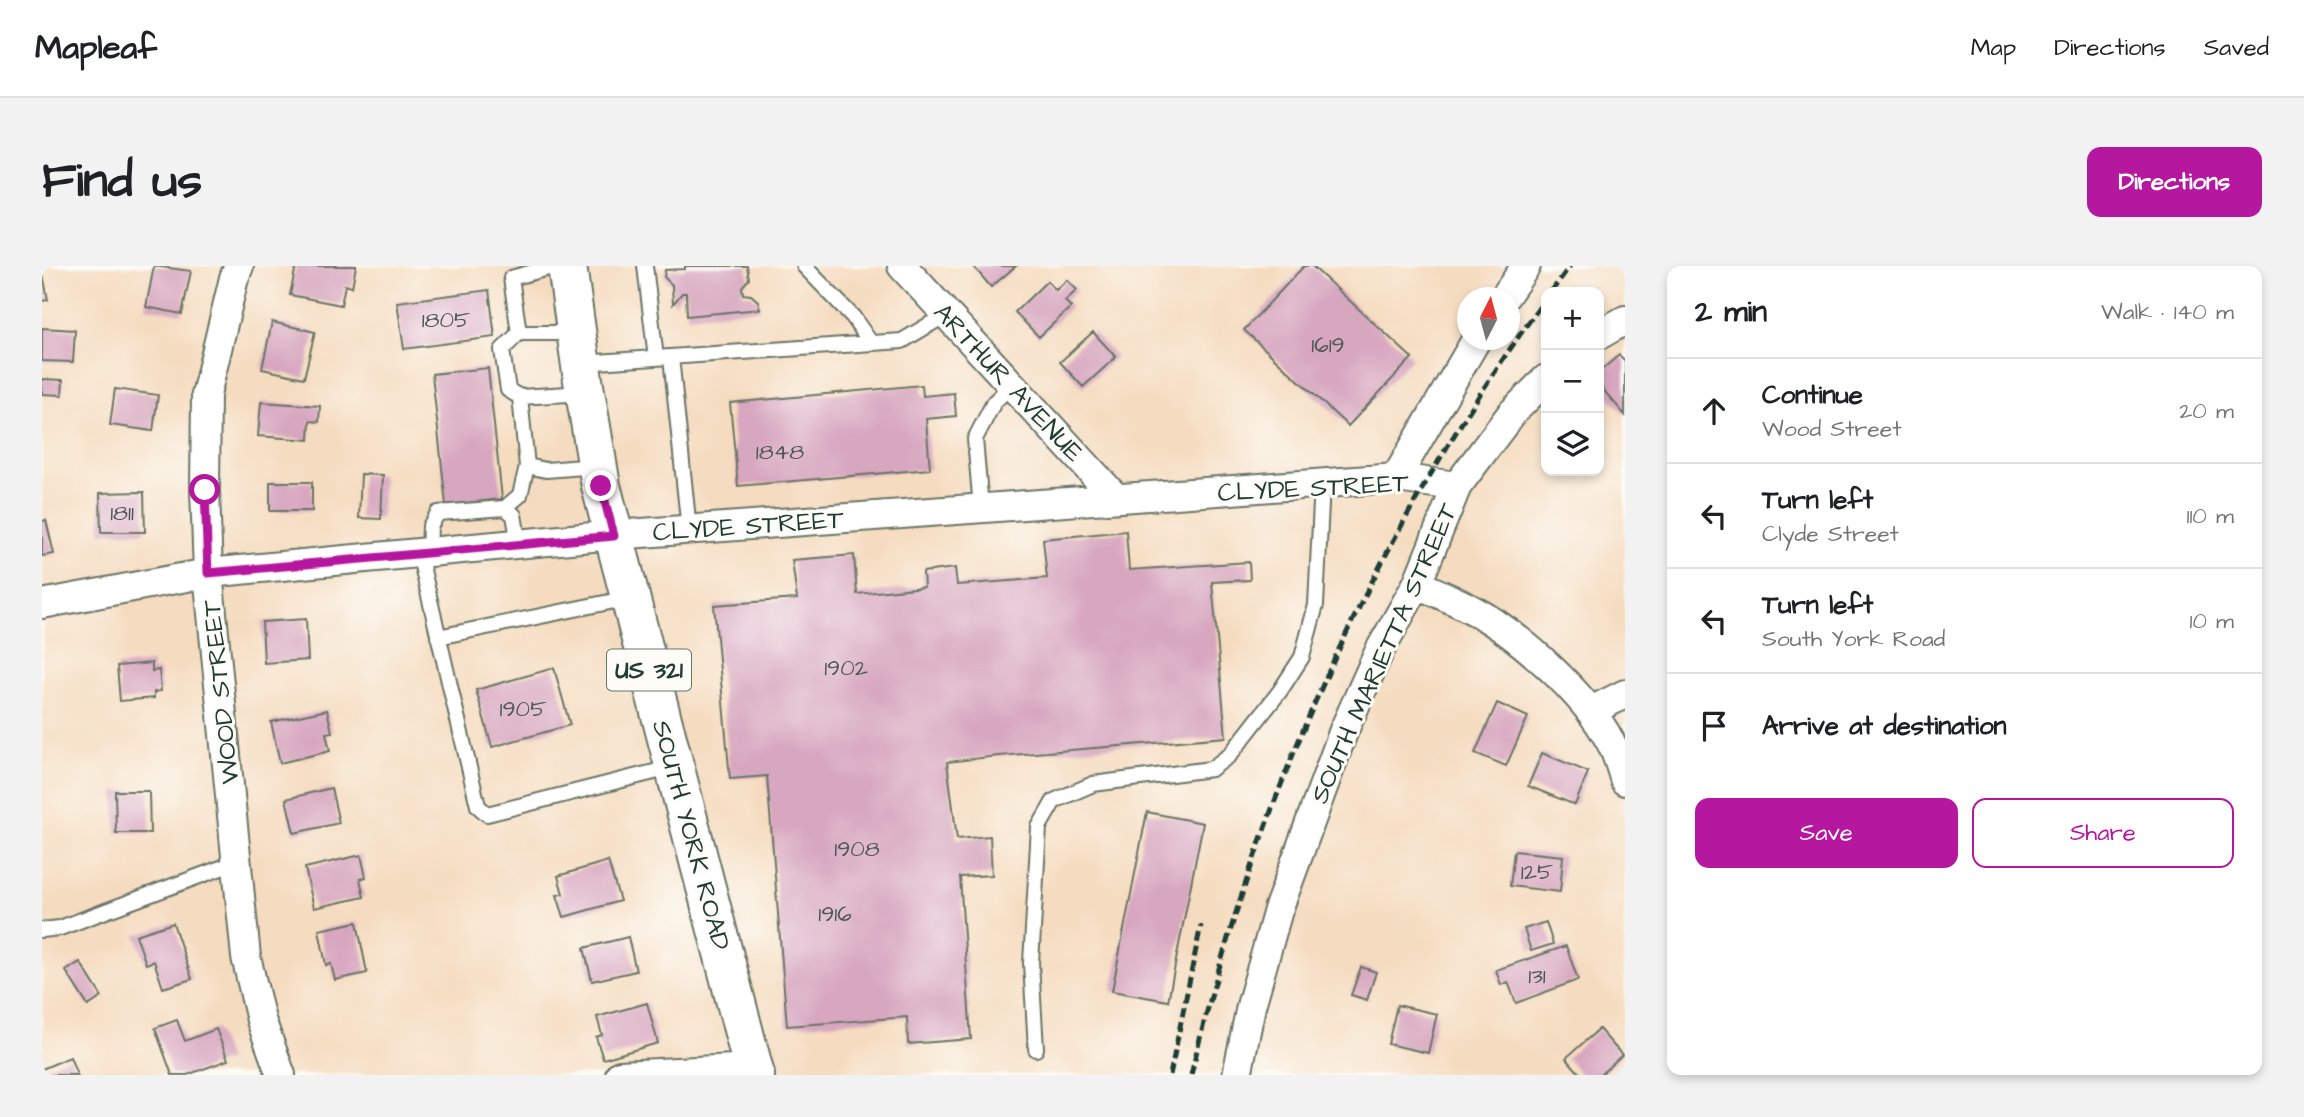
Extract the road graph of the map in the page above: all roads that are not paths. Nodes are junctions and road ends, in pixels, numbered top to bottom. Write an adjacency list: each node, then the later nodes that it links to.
1 (239, 266): 33 (street, WOOD STREET)
2 (556, 266): 12 (lane)
3 (567, 266): 17 (main road, SOUTH YORK ROAD / US 321)
4 (645, 266): 16 (lane)
5 (804, 266): 13 (lane)
6 (902, 266): 9 (street, ARTHUR AVENUE)
7 (1526, 266): 8 (street)
8 (1512, 287)
9 (947, 314): 13 (lane); 19 (street, ARTHUR AVENUE)
10 (1625, 320): 11 (street)
11 (1604, 332)
12 (519, 333): 17 (lane); 20 (lane)
13 (871, 343): 15 (lane)
14 (1470, 350): 23 (street)
15 (671, 357): 16 (lane); 29 (lane)
16 (656, 358): 17 (lane)
17 (581, 363): 20 (lane); 22 (main road, SOUTH YORK ROAD / US 321)
18 (1541, 384): 25 (street, SOUTH MARIETTA STREET)
19 (1012, 385): 26 (street, ARTHUR AVENUE); 28 (lane)
20 (520, 397): 21 (lane)
21 (527, 466): 22 (lane); 27 (lane)
22 (598, 466): 30 (main road, SOUTH YORK ROAD / US 321)
23 (1396, 478): 24 (street, CLYDE STREET); 25 (street, CLYDE STREET)
24 (1322, 483): 26 (street, CLYDE STREET); 44 (lane)
25 (1457, 486): 34 (street, SOUTH MARIETTA STREET)
26 (1116, 498): 28 (street, CLYDE STREET)
27 (505, 508): 31 (lane); 32 (lane)
28 (981, 508): 29 (street, CLYDE STREET)
29 (689, 530): 30 (street, CLYDE STREET)
30 (614, 536): 31 (street, CLYDE STREET); 35 (main road, SOUTH YORK ROAD / US 321)
31 (519, 544): 32 (street, CLYDE STREET)
32 (424, 553): 33 (street, CLYDE STREET); 37 (lane)
33 (208, 573): 36 (street, CLYDE STREET); 42 (street, WOOD STREET)
34 (1417, 584): 39 (street); 48 (street, SOUTH MARIETTA STREET)
35 (630, 598): 37 (lane); 40 (main road, SOUTH YORK ROAD / US 321)
36 (42, 604)
37 (439, 637): 40 (lane)
38 (1625, 694): 39 (street)
39 (1591, 711): 41 (street)
40 (674, 767): 45 (main road, SOUTH YORK ROAD / US 321)
41 (1625, 781)
42 (237, 862): 43 (lane); 46 (street, WOOD STREET)
43 (42, 930)
44 (1036, 1049)
45 (754, 1071): 47 (street)
46 (281, 1075)
47 (620, 1075)
48 (1237, 1075)

